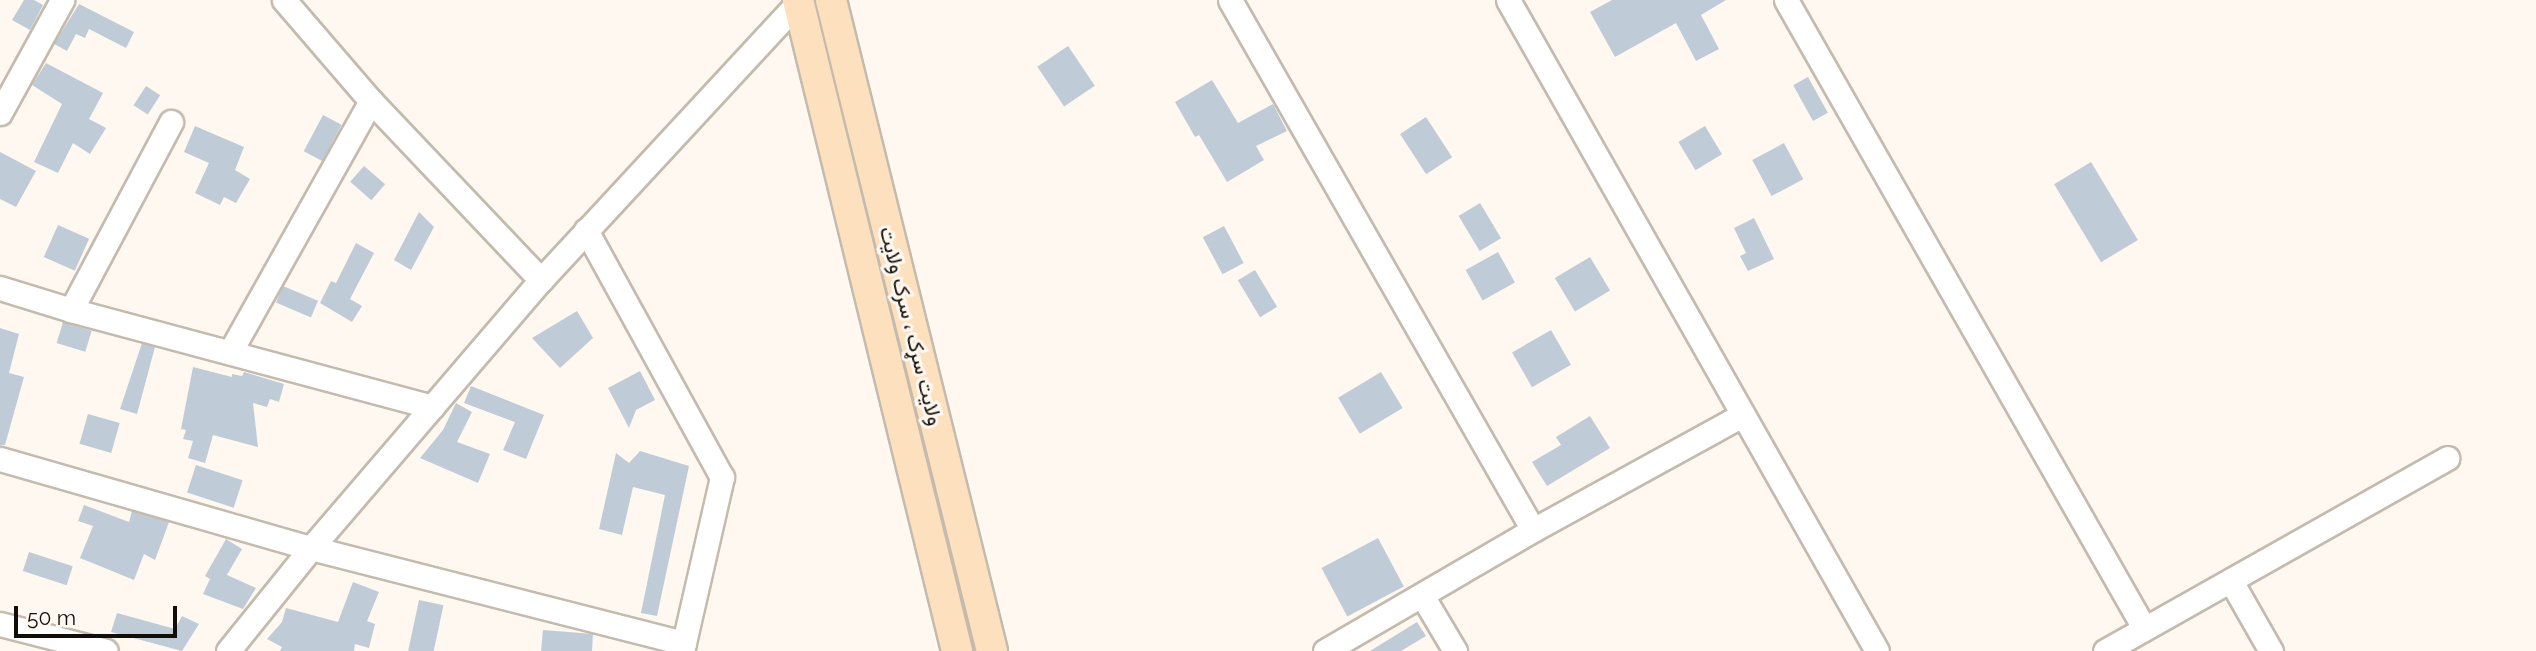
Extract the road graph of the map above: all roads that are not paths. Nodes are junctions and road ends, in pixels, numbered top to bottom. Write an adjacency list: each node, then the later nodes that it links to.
1 (62, 0): 9 (street)
2 (284, 0): 8 (street)
3 (799, 0): 11 (street); 29 (main road, ولایت سړک ، سرک ولایت)
4 (831, 0): 30 (main road, ولایت سړک ، سرک ولایت)
5 (1230, 0): 20 (street)
6 (1508, 0): 17 (street)
7 (1786, 0): 25 (street)
8 (371, 101): 12 (street); 15 (street)
9 (0, 113)
10 (172, 122): 14 (street)
11 (586, 230): 12 (street); 26 (street)
12 (541, 280): 16 (street)
13 (0, 288): 14 (street)
14 (71, 310): 15 (street)
15 (230, 352): 16 (street)
16 (432, 407): 21 (street)
17 (1742, 415): 20 (street); 33 (street)
18 (2447, 458): 22 (street)
19 (0, 459): 21 (street)
20 (1533, 530): 23 (street)
21 (310, 548): 26 (street); 28 (street)
22 (2231, 581): 25 (street); 35 (street)
23 (1423, 597): 31 (street); 32 (street)
24 (0, 624): 27 (street)
25 (2144, 628): 34 (street)
26 (683, 647)
27 (106, 651)
28 (228, 651)
29 (957, 651)
30 (992, 651)
31 (1325, 651)
32 (1455, 651)
33 (1877, 651)
34 (2105, 651)
35 (2271, 651)

